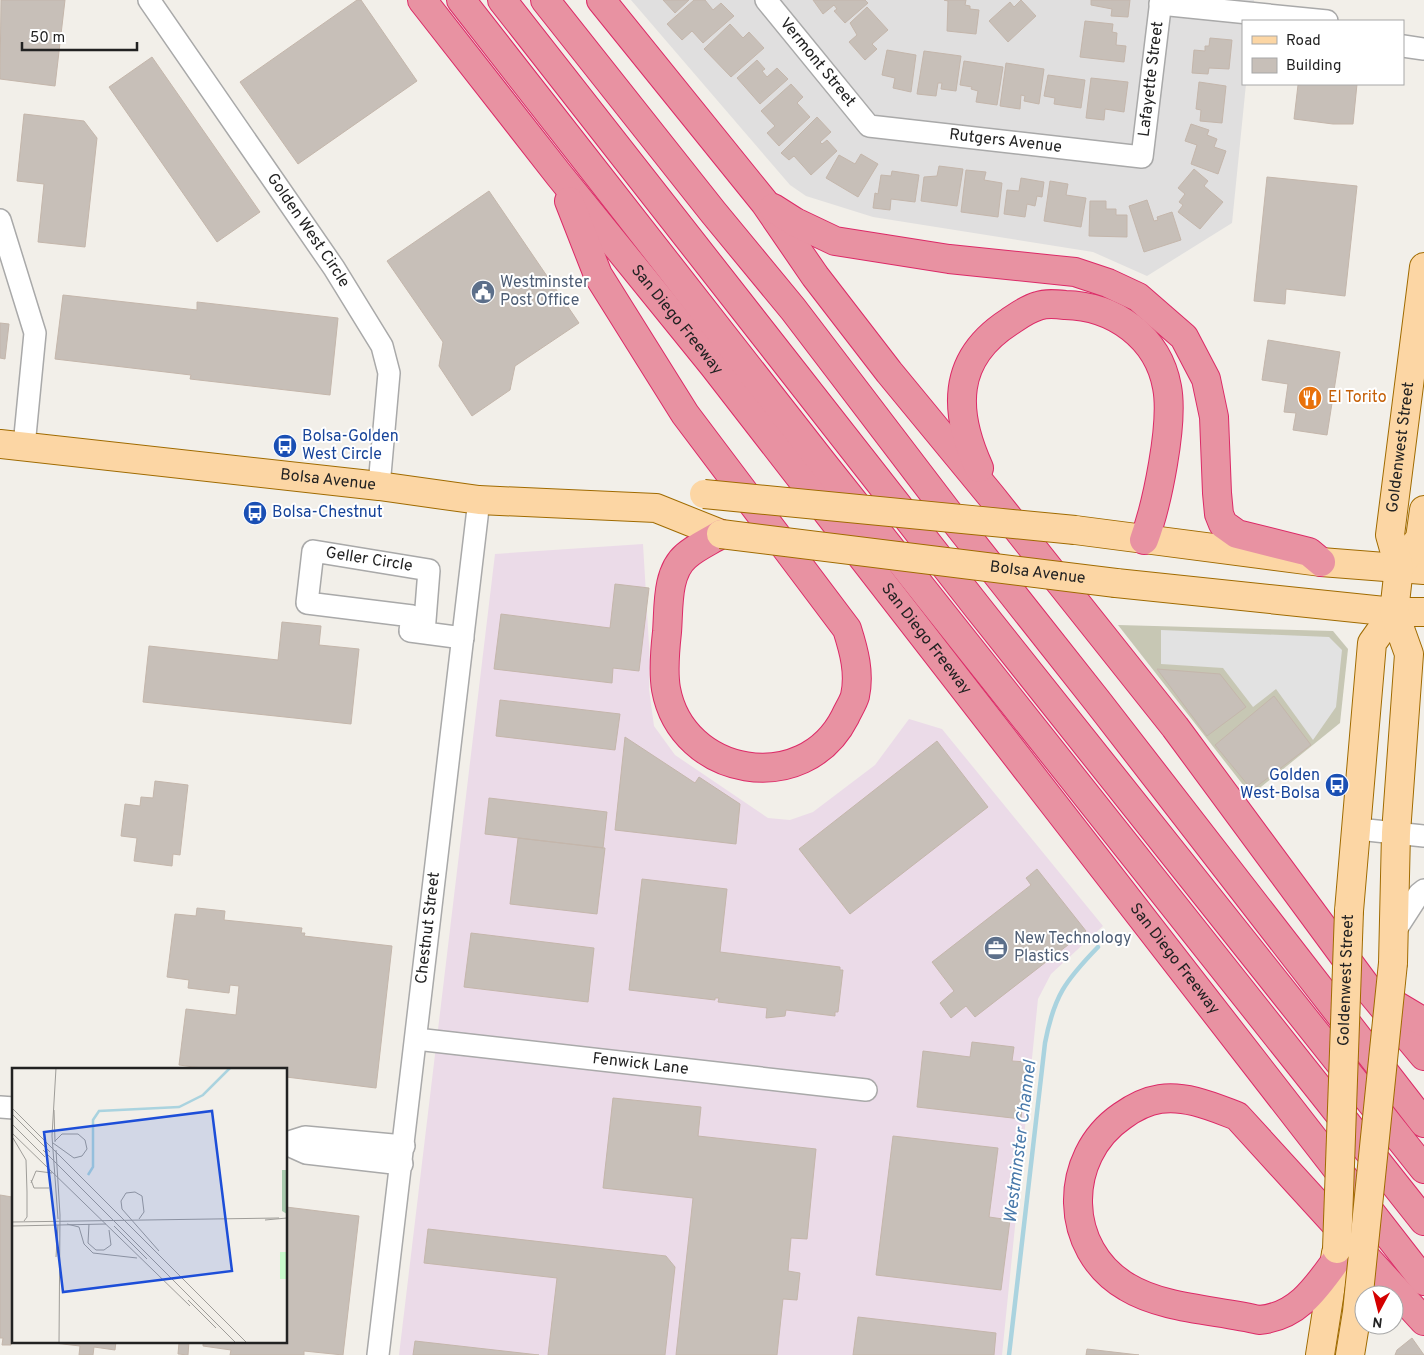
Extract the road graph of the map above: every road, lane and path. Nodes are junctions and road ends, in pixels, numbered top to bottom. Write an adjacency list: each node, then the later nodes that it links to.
1 (150, 0): 21 (street, Golden West Circle)
2 (422, 0): 14 (highway, San Diego Freeway)
3 (461, 0): 17 (highway)
4 (502, 0): 34 (highway)
5 (545, 0): 40 (highway)
6 (601, 0): 15 (highway)
7 (766, 0): 12 (street, Vermont Street)
8 (1161, 2): 9 (street); 13 (street, Lafayette Street)
9 (1318, 20)
10 (1404, 46): 11 (street)
11 (1424, 49)
12 (869, 126): 13 (street, Rutgers Avenue)
13 (1142, 157)
14 (559, 175): 19 (highway, San Diego Freeway); 26 (highway)
15 (765, 203): 22 (highway); 28 (highway)
16 (0, 220): 20 (street)
17 (656, 248): 19 (highway); 50 (highway)
18 (1424, 266): 29 (main road, Goldenwest Street)
19 (713, 365): 52 (highway, San Diego Freeway)
20 (12, 445): 21 (main road, Bolsa Avenue)
21 (379, 486): 23 (main road, Bolsa Avenue)
22 (992, 497): 27 (highway); 41 (highway)
23 (479, 500): 24 (main road, Bolsa Avenue); 33 (street, Chestnut Street)
24 (656, 508): 26 (main road, Bolsa Avenue); 27 (main road, Bolsa Avenue, bridge)
25 (1424, 510): 29 (main road, Goldenwest Street)
26 (721, 534): 30 (main road, Bolsa Avenue, bridge)
27 (1144, 540): 28 (main road, Bolsa Avenue)
28 (1321, 562): 29 (main road, Bolsa Avenue)
29 (1412, 569): 30 (main road, Goldenwest Street)
30 (1394, 612): 31 (main road, Bolsa Avenue); 35 (main road, Goldenwest Street); 36 (main road, Goldenwest Street)
31 (1424, 612)
32 (424, 633): 32 (street, Geller Circle); 33 (street)
33 (463, 638): 43 (street, Chestnut Street)
34 (1145, 817): 40 (highway); 49 (highway)
35 (1358, 829): 36 (street); 51 (main road, Goldenwest Street, bridge)
36 (1396, 833): 37 (street); 39 (main road, Goldenwest Street)
37 (1424, 836)
38 (1424, 890): 39 (street)
39 (1396, 931): 56 (main road, Goldenwest Street, bridge)
40 (1296, 958): 46 (highway)
41 (1369, 990): 42 (highway); 44 (highway)
42 (1424, 1022)
43 (416, 1039): 45 (street, Fenwick Lane); 48 (street, Chestnut Street)
44 (1424, 1056)
45 (866, 1090)
46 (1424, 1123)
47 (288, 1142): 48 (street)
48 (403, 1155): 54 (street, Chestnut Street)
49 (1424, 1169)
50 (1424, 1222)
51 (1336, 1256): 53 (highway); 55 (main road, Goldenwest Street)
52 (1424, 1281)
53 (1424, 1321)
54 (378, 1355)
55 (1320, 1355)
56 (1350, 1355)

